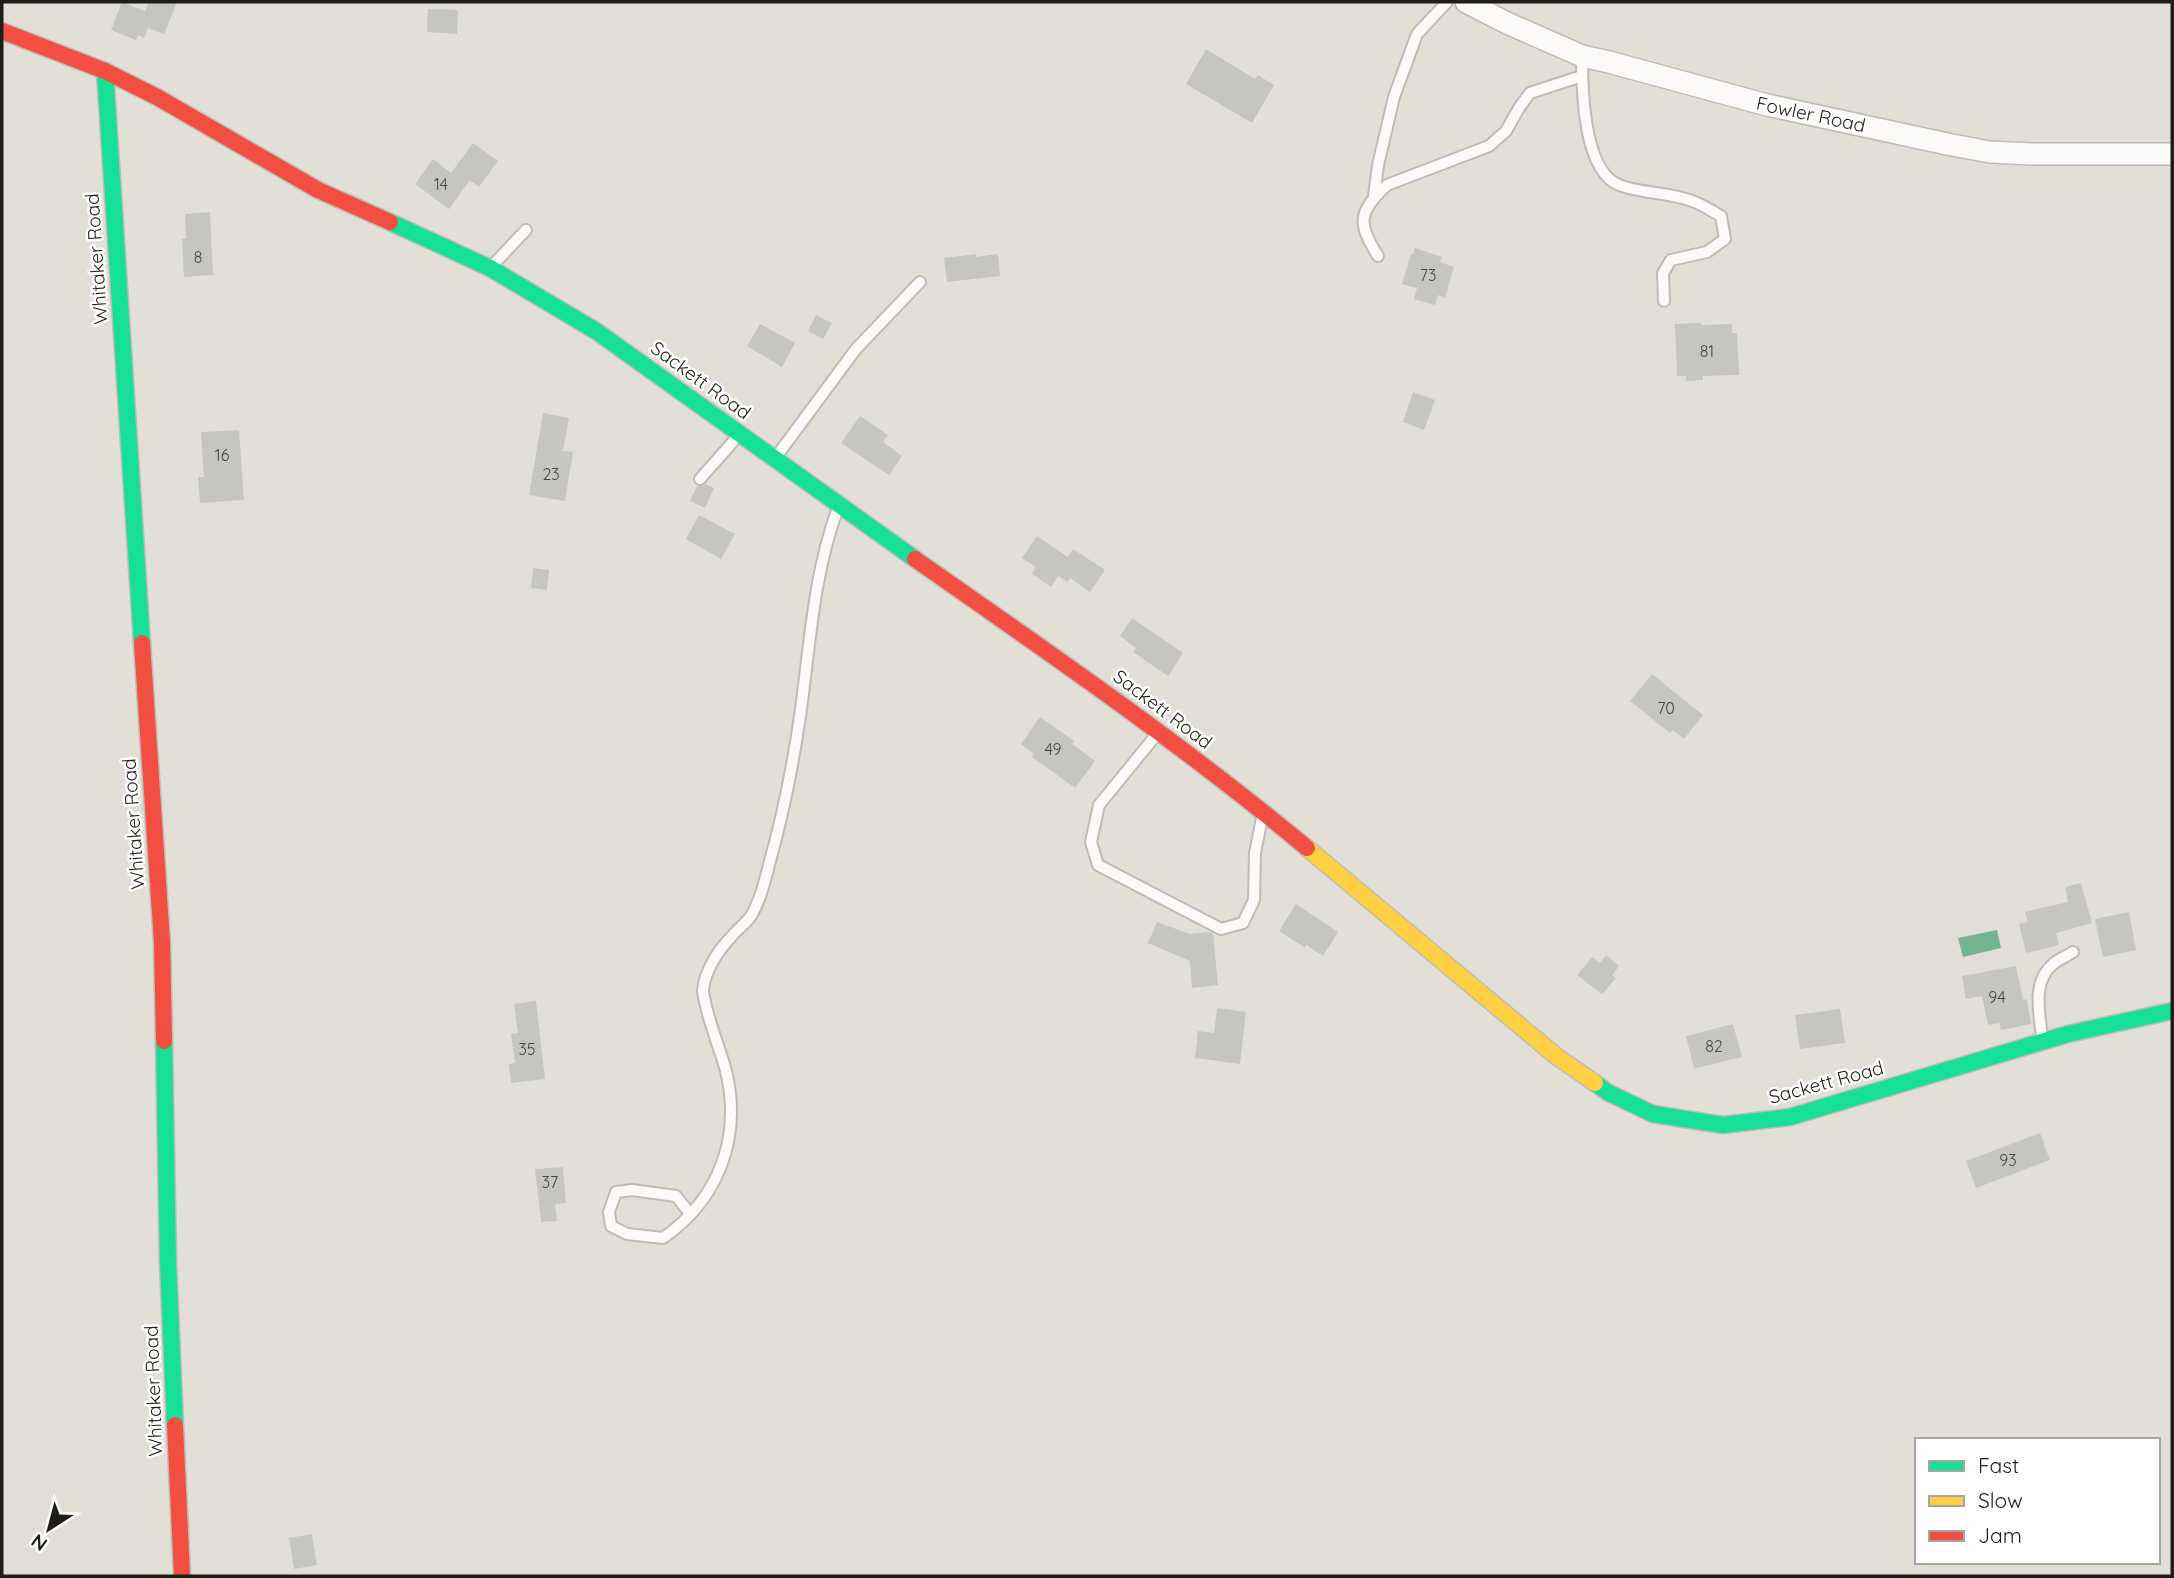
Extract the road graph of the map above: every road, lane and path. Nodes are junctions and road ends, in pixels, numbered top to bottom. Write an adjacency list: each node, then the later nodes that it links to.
1 (1447, 2): 7 (lane)
2 (1466, 2): 4 (street, Fowler Road)
3 (2, 31): 5 (street, Sackett Road)
4 (1582, 66): 6 (street, Fowler Road); 7 (lane); 12 (lane)
5 (105, 71): 10 (street, Sackett Road); 23 (street, Whitaker Road)
6 (2172, 155)
7 (1374, 196): 9 (lane)
8 (526, 230): 10 (lane)
9 (1378, 256)
10 (490, 268): 13 (street, Sackett Road)
11 (920, 282): 14 (lane)
12 (1664, 301)
13 (740, 434): 14 (street, Sackett Road); 15 (lane)
14 (774, 459): 16 (street, Sackett Road)
15 (700, 479)
16 (839, 506): 17 (street, Sackett Road); 22 (lane)
17 (1158, 732): 18 (street, Sackett Road); 18 (lane)
18 (1263, 811): 21 (street, Sackett Road)
19 (2073, 952): 21 (lane)
20 (2172, 1012): 21 (street, Sackett Road)
21 (2042, 1041)
22 (690, 1214): 22 (lane)
23 (182, 1576)

